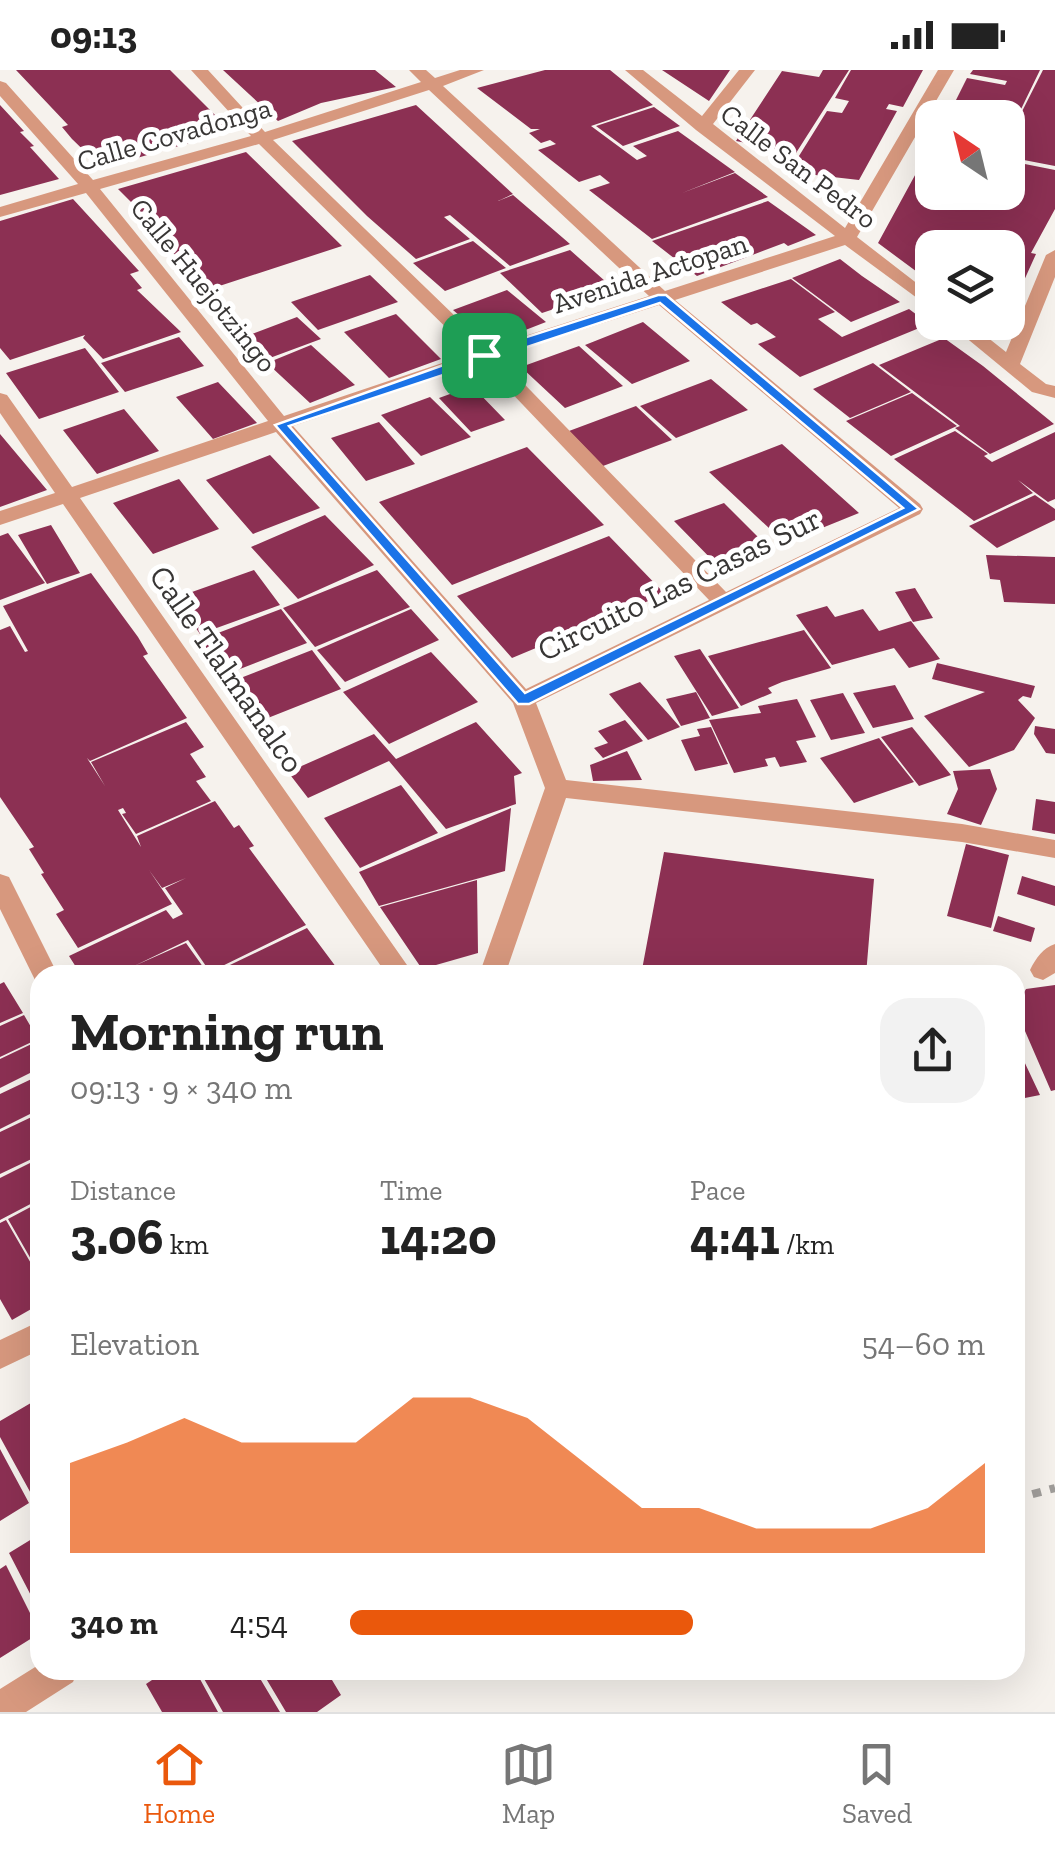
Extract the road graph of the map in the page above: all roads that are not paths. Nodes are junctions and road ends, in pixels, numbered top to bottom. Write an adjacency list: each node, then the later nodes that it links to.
1 (200, 70): 10 (street)
2 (416, 70): 7 (street)
3 (476, 70): 7 (street, Calle Covadonga)
4 (634, 70): 9 (street, Calle San Pedro)
5 (747, 70): 9 (street)
6 (946, 70): 13 (street)
7 (432, 84): 10 (street, Calle Covadonga); 16 (street)
8 (0, 86): 11 (street, Calle Huejotzingo)
9 (702, 127): 13 (street, Calle San Pedro)
10 (262, 138): 11 (street, Calle Covadonga); 18 (street)
11 (89, 186): 12 (street, Calle Covadonga); 22 (street, Calle Huejotzingo)
12 (0, 212)
13 (848, 238): 15 (street, Calle San Pedro); 16 (street, Avenida Actopan)
14 (1055, 255): 19 (street)
15 (915, 291)
16 (662, 298): 18 (street, Avenida Actopan); 25 (street, Circuito Las Casas Sur)
17 (979, 340): 19 (street)
18 (484, 355): 22 (street, Avenida Actopan); 25 (street)
19 (1010, 365): 20 (street)
20 (1055, 392)
21 (0, 399): 23 (street, Calle Tlalmanalco)
22 (281, 425): 23 (street, Avenida Actopan); 26 (street, Calle Huejotzingo)
23 (67, 495): 24 (street, Avenida Actopan); 31 (street, Calle Tlalmanalco)
24 (0, 518)
25 (723, 602): 26 (street, Circuito Las Casas Sur)
26 (523, 700): 27 (street, Circuito Las Casas Sur)
27 (556, 788): 28 (street); 32 (street)
28 (1055, 849)
29 (0, 884): 30 (street)
30 (41, 965)
31 (394, 965)
32 (495, 965)
33 (30, 1340): 34 (street)
34 (0, 1356)
35 (46, 1680): 36 (street)
36 (0, 1710)

